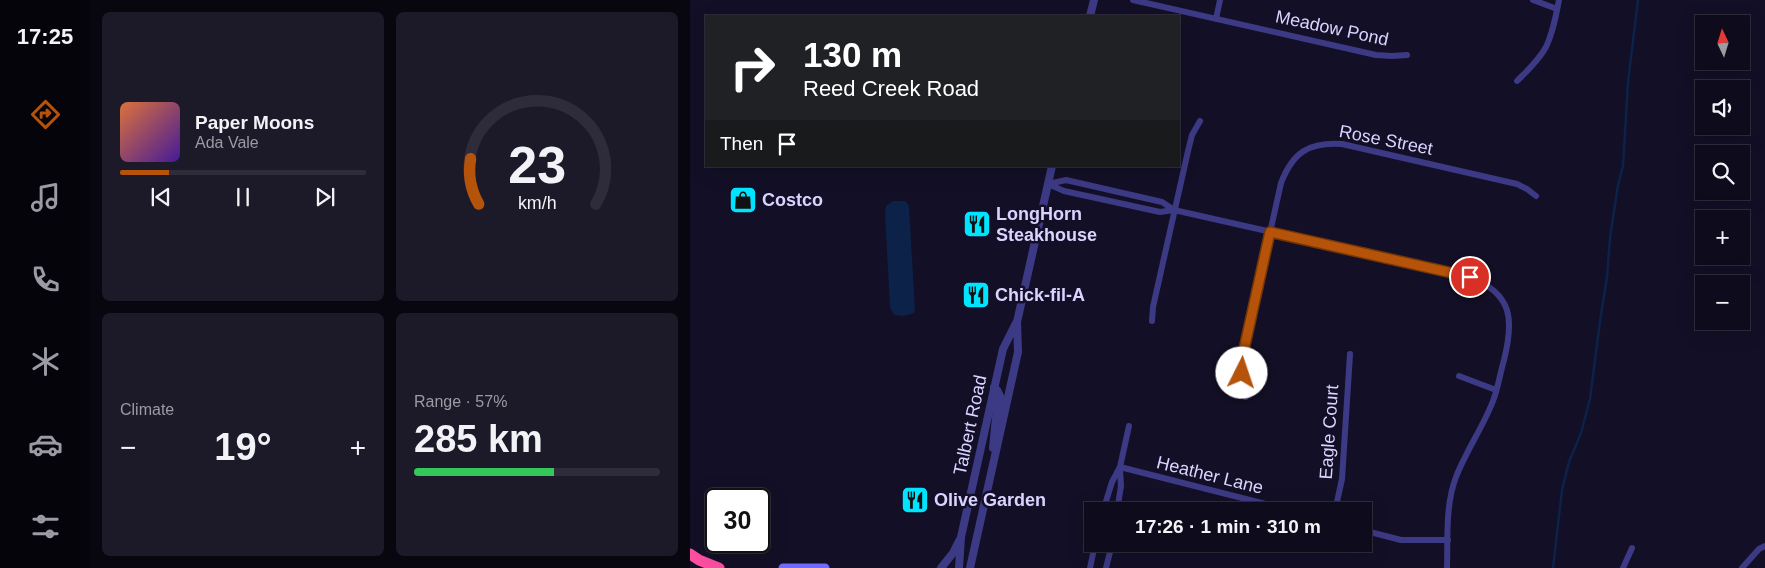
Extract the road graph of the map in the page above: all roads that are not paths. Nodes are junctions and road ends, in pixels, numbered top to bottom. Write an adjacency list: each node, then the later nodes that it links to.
1 (1094, 0): 7 (street)
2 (1133, 0): 8 (street, Meadow Pond)
3 (1220, 0): 8 (street)
4 (1534, 0): 6 (street)
5 (1560, 0): 6 (street)
6 (1557, 9): 10 (street)
7 (1090, 15)
8 (1216, 19): 9 (street, Meadow Pond)
9 (1407, 55)
10 (1517, 81)
11 (1200, 121): 15 (street)
12 (1052, 167): 13 (street, Talbert Road)
13 (1048, 184): 15 (street); 15 (street); 17 (street, Talbert Road)
14 (1536, 196): 16 (street, Rose Street)
15 (1174, 210): 16 (street); 18 (street)
16 (1270, 232): 22 (street); 23 (street, Rose Street)
17 (1017, 322): 21 (street, Talbert Road); 26 (street, Talbert Road)
18 (1152, 322)
19 (1350, 354): 30 (street, Eagle Court)
20 (1459, 376): 22 (street)
21 (994, 388): 26 (street); 32 (street, Talbert Road)
22 (1496, 390): 33 (street)
23 (1246, 397)
24 (1129, 426): 25 (street)
25 (1120, 467): 27 (street); 28 (street); 29 (street, Heather Lane)
26 (990, 477): 44 (street, Talbert Road)
27 (1106, 502)
28 (1118, 502)
29 (1257, 502)
30 (1336, 502)
31 (1372, 533): 33 (street)
32 (962, 536): 42 (street); 43 (street, Talbert Road)
33 (1448, 540): 47 (street)
34 (1765, 546): 49 (street)
35 (1632, 548): 48 (street)
36 (1093, 552): 45 (street)
37 (1110, 552): 46 (street)
38 (690, 554): 39 (highway)
39 (719, 568)
40 (783, 568): 41 (main road)
41 (825, 568)
42 (941, 568)
43 (959, 568)
44 (970, 568)
45 (1090, 568)
46 (1106, 568)
47 (1447, 568)
48 (1623, 568)
49 (1742, 568)

